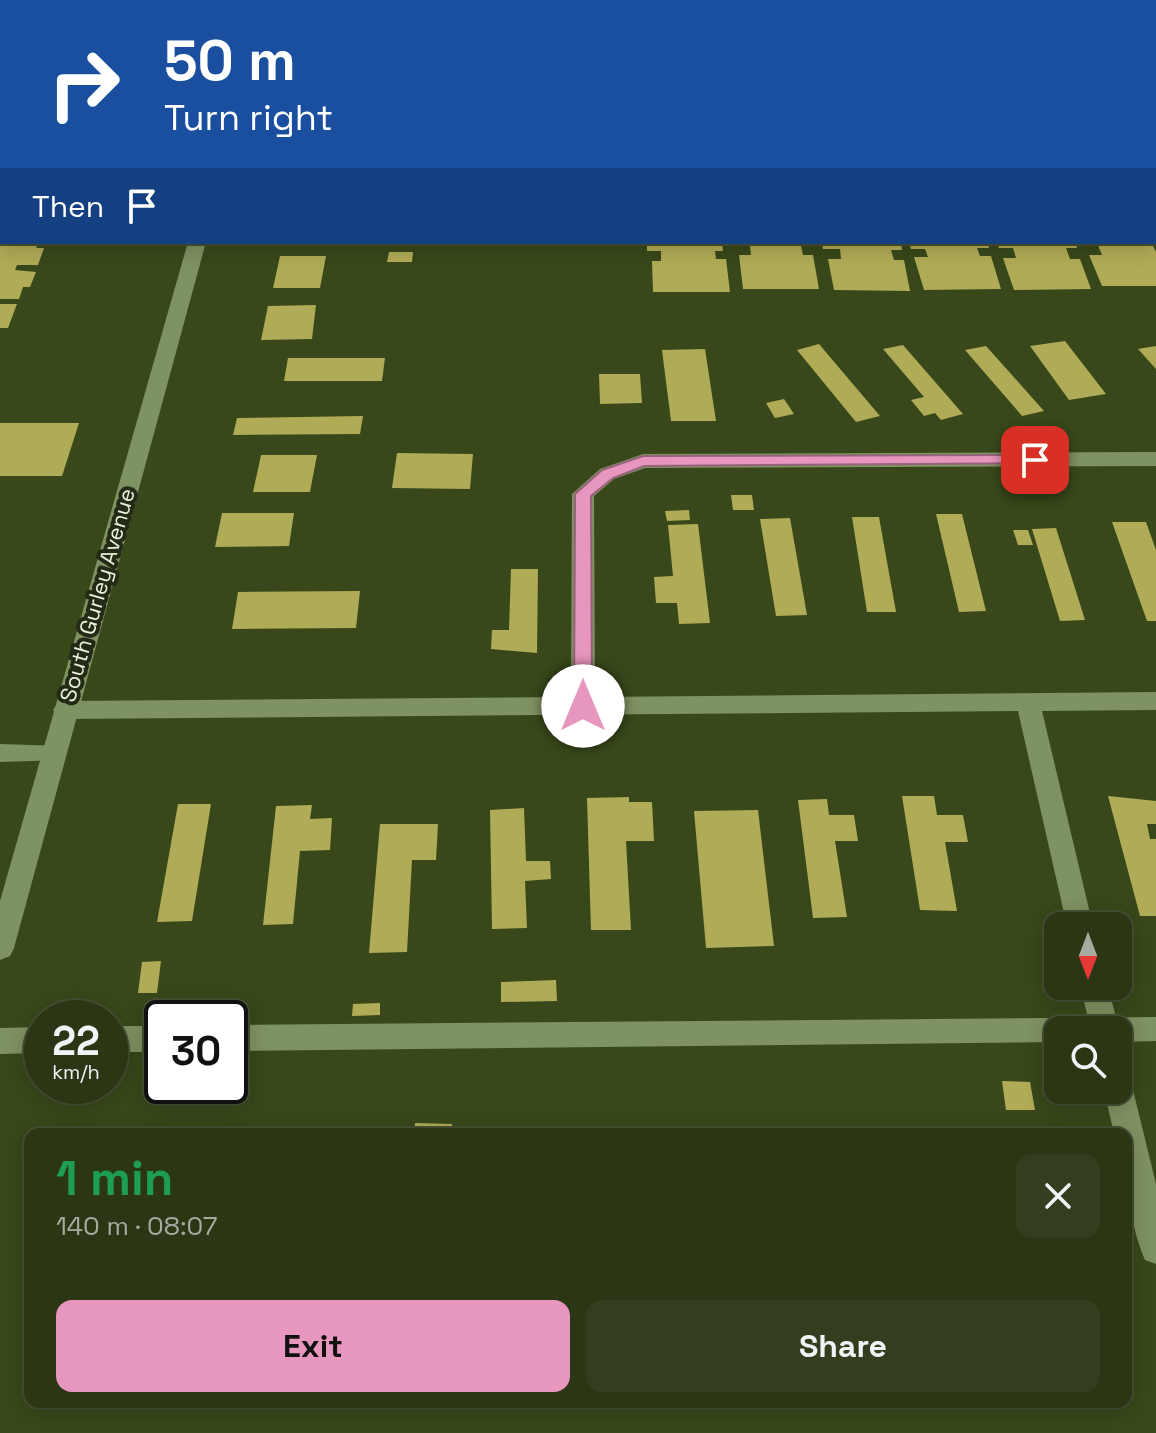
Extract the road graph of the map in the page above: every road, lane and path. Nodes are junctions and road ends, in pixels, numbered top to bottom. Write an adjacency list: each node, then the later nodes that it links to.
1 (196, 244): 6 (street, South Gurley Avenue)
2 (1156, 459): 5 (street)
3 (1027, 700): 4 (street); 5 (street); 9 (street)
4 (1156, 701)
5 (583, 706): 6 (street)
6 (65, 710): 8 (street, South Gurley Avenue)
7 (0, 753): 8 (street)
8 (54, 753): 10 (street, South Gurley Avenue)
9 (1077, 912)
10 (0, 948)
11 (1132, 1029): 12 (street)
12 (1156, 1029)
13 (1044, 1030): 14 (street)
14 (248, 1038)
15 (24, 1040): 16 (street)
16 (0, 1041)
17 (1122, 1104): 18 (street)
18 (1128, 1128)
19 (1132, 1146): 20 (street)
20 (1156, 1249)

